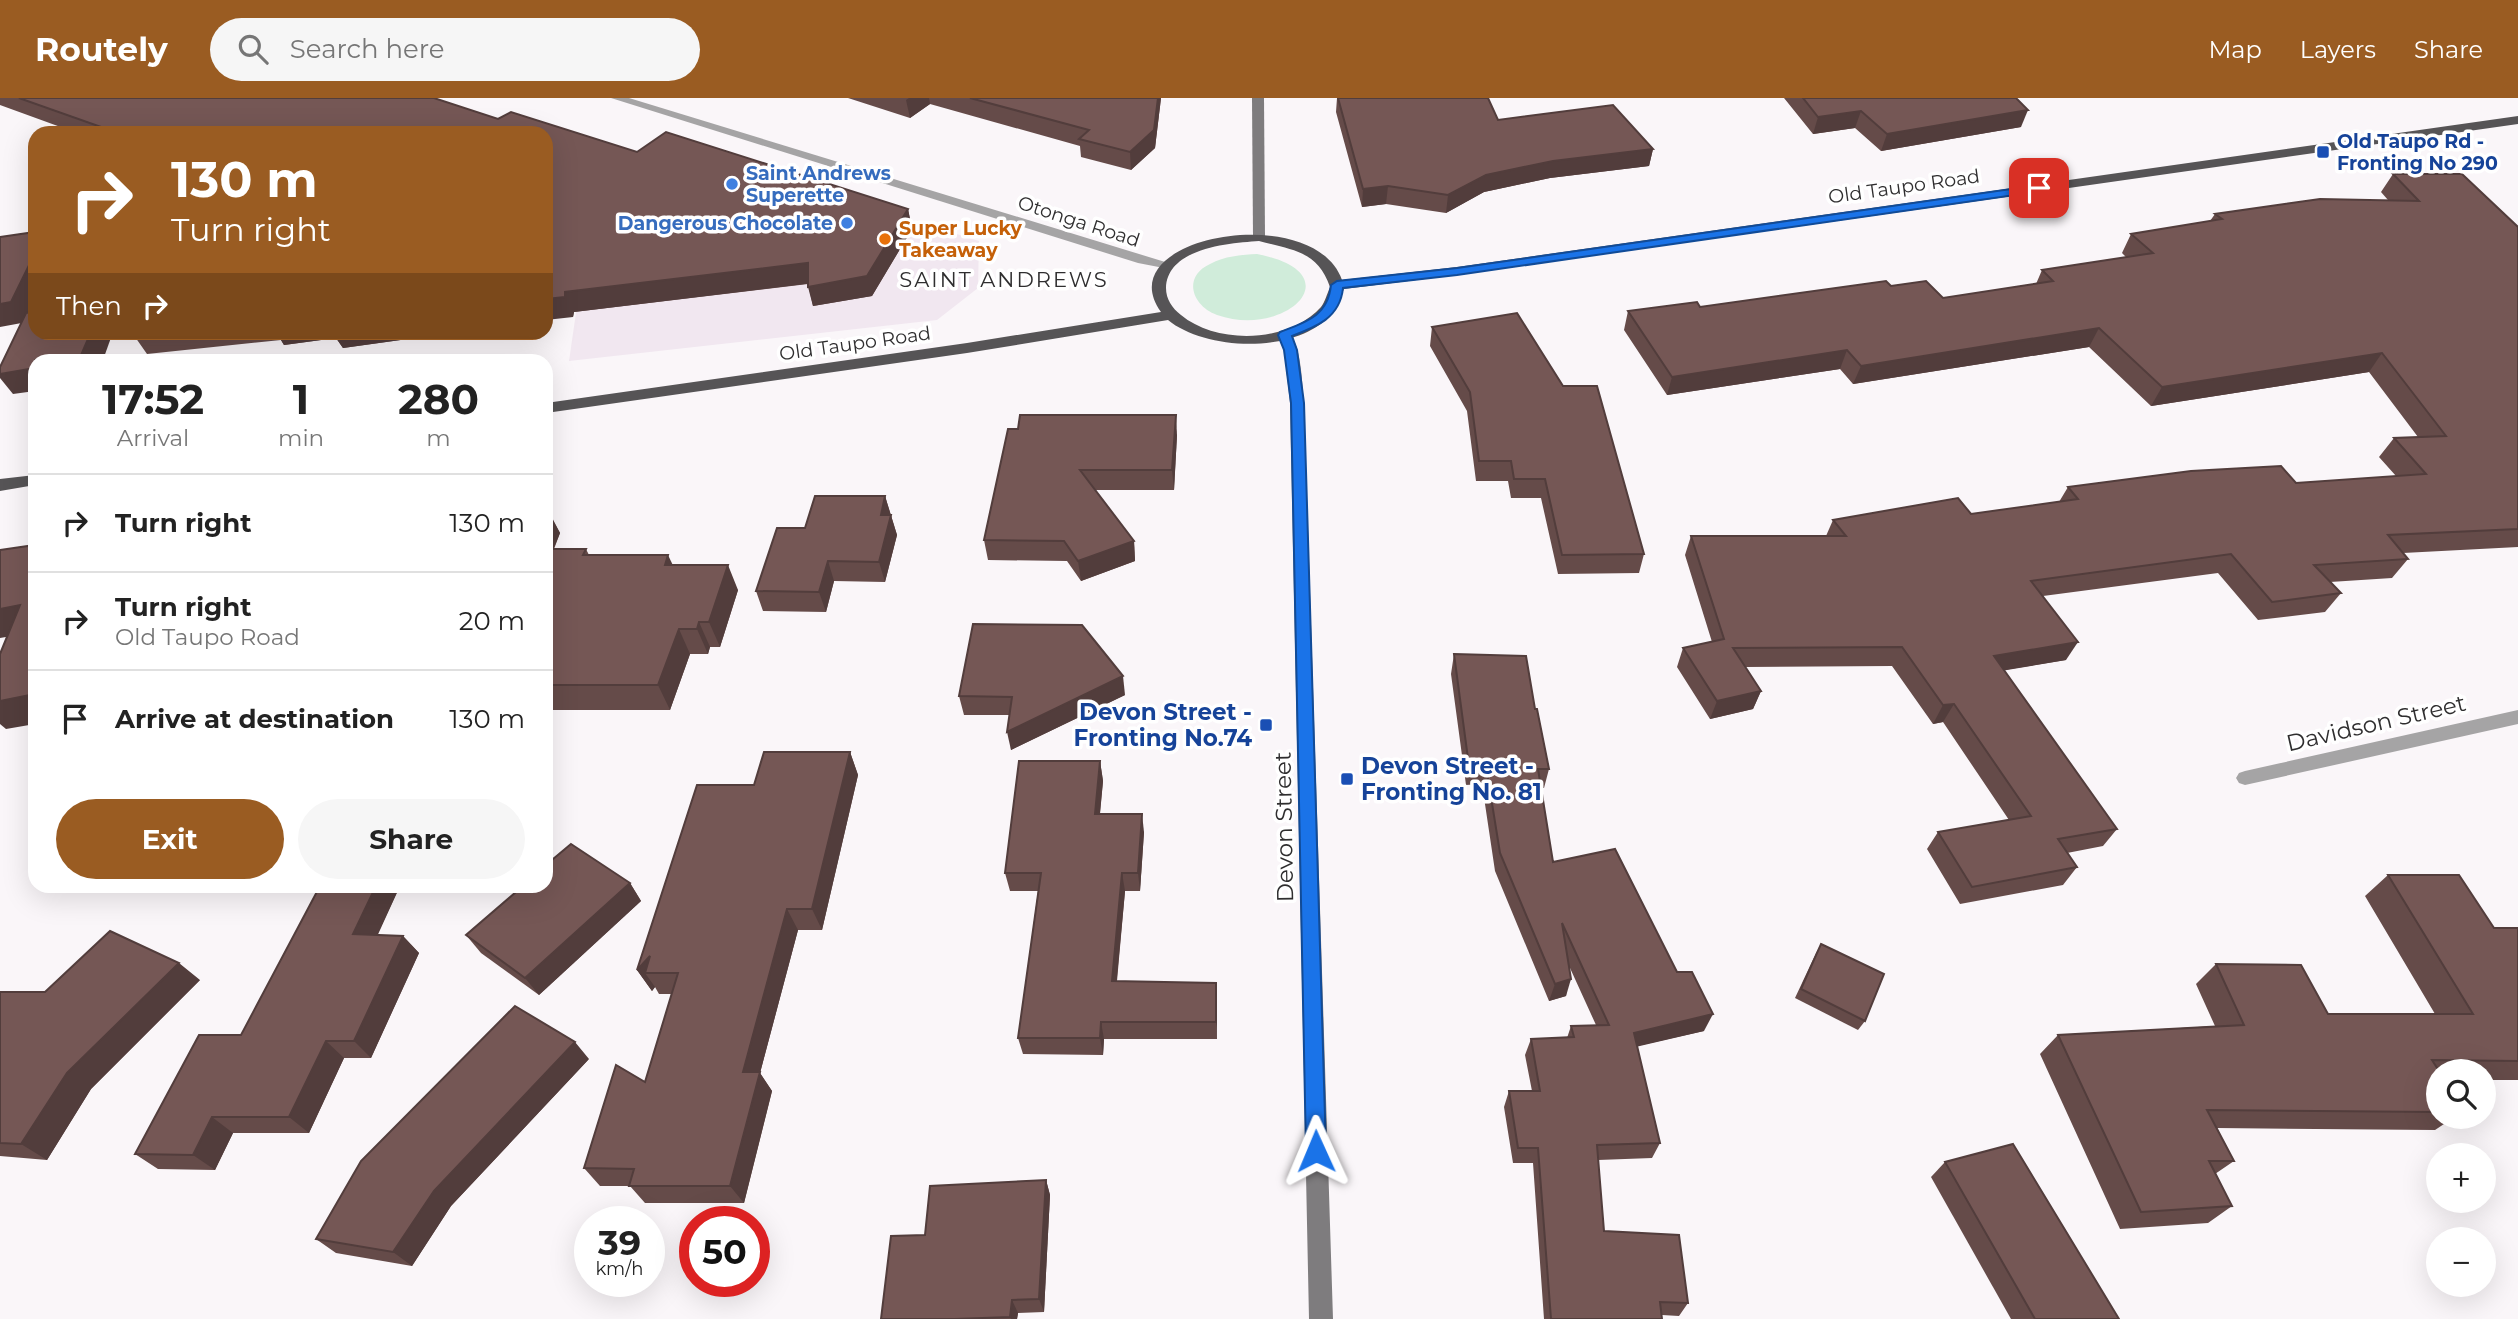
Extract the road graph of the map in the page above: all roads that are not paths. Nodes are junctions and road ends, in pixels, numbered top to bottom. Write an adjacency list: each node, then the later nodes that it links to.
1 (617, 98): 5 (street, Otonga Road)
2 (1258, 98): 4 (main road)
3 (2518, 120): 6 (highway, Old Taupo Road)
4 (1259, 237): 5 (highway); 6 (highway)
5 (1169, 265): 7 (highway)
6 (1337, 285): 8 (highway)
7 (1170, 315): 8 (highway); 9 (highway, Old Taupo Road)
8 (1285, 335): 14 (main road, Devon Street)
9 (553, 407)
10 (28, 481): 11 (highway)
11 (0, 485)
12 (2518, 717): 13 (street, Davidson Street)
13 (2245, 778)
14 (1321, 1319)

